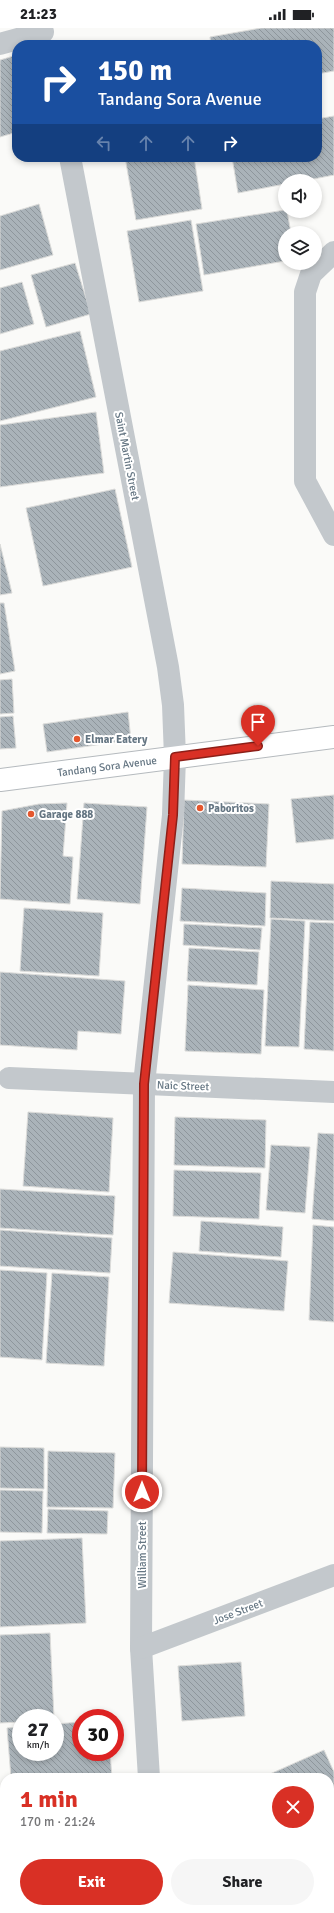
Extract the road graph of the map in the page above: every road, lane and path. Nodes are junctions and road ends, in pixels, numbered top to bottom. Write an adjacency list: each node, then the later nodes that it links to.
1 (44, 35): 2 (street)
2 (20, 40)
3 (12, 42): 4 (street)
4 (0, 44)
5 (71, 162): 9 (street, Saint Martin Street)
6 (334, 252): 7 (street)
7 (334, 535)
8 (334, 737): 9 (main road, Tandang Sora Avenue)
9 (175, 757): 10 (main road, Tandang Sora Avenue); 12 (street, William Street)
10 (0, 780)
11 (9, 1078): 12 (street, Naic Street)
12 (144, 1084): 13 (street, Naic Street); 15 (street, William Street)
13 (334, 1092)
14 (334, 1575): 15 (street, Jose Street)
15 (141, 1648): 16 (street, William Street)
16 (149, 1773)

